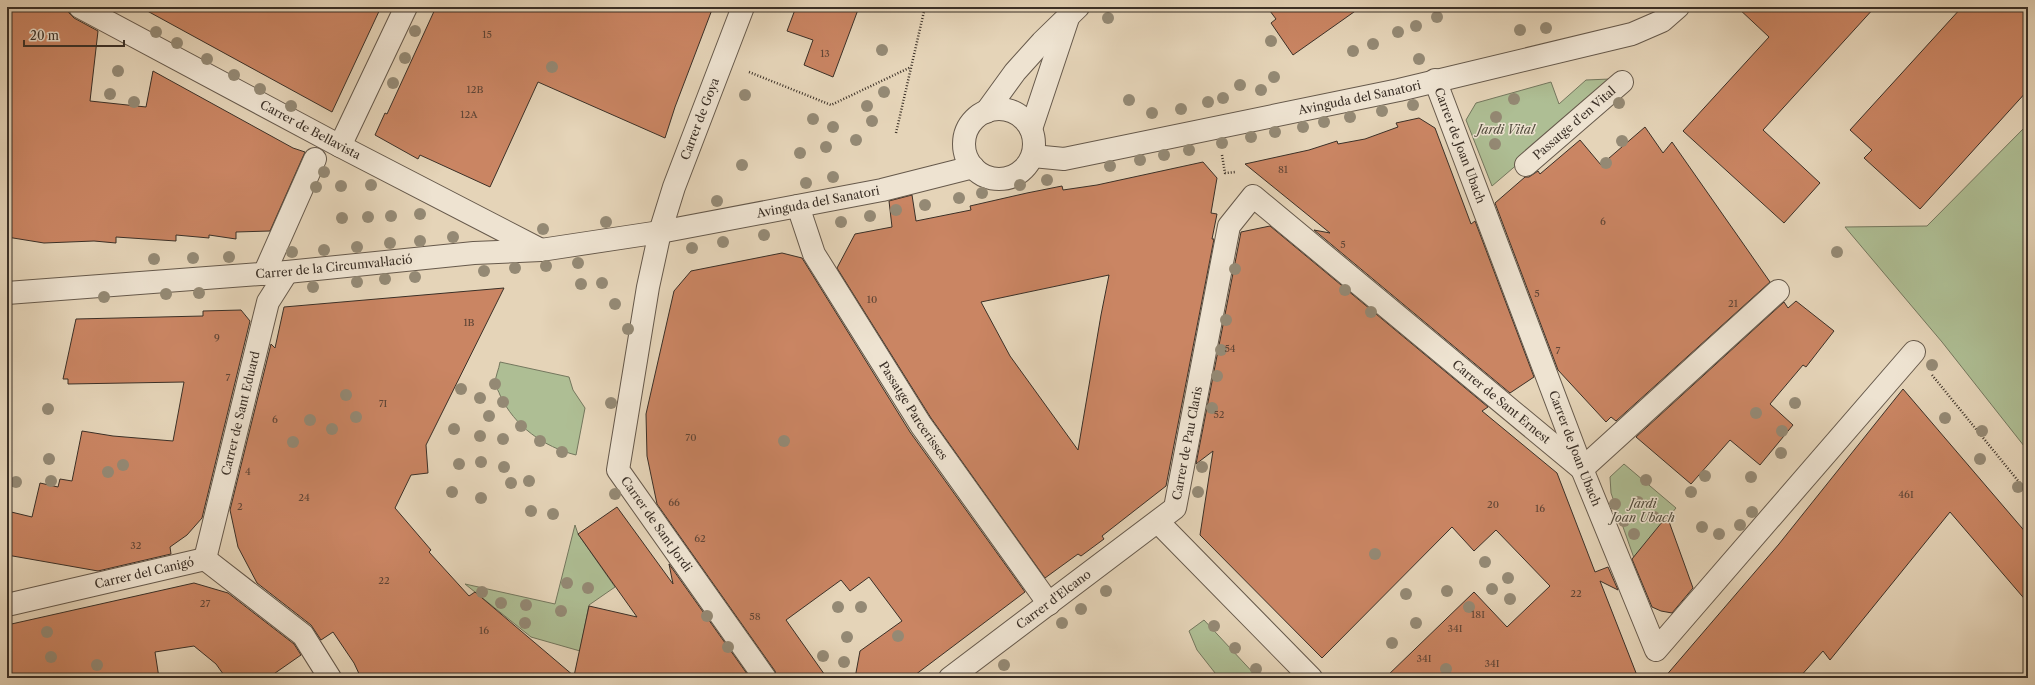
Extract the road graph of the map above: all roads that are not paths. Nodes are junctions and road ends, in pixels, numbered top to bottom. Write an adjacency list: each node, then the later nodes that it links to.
1 (80, 7): 10 (street, Carrer de Bellavista)
2 (406, 7): 10 (street)
3 (744, 7): 17 (street, Carrer de Goya)
4 (1678, 7): 6 (street, Avinguda del Sanatori)
5 (1072, 10): 8 (street); 9 (street)
6 (1435, 80): 11 (street, Avinguda del Sanatori); 24 (street, Carrer de Joan Ubach)
7 (1622, 82): 13 (street, Passatge d'en Vital)
8 (986, 112): 9 (street); 14 (street)
9 (1031, 129): 11 (street)
10 (340, 146): 18 (street, Carrer de Bellavista)
11 (1032, 156): 14 (street)
12 (315, 159): 20 (street)
13 (1526, 165)
14 (974, 167): 16 (street, Avinguda del Sanatori)
15 (1253, 196): 24 (street, Carrer de Sant Ernest); 25 (street, Carrer de Pau Claris)
16 (798, 206): 17 (street, Avinguda del Sanatori); 27 (street, Passatge Parcerisses)
17 (660, 232): 18 (street, Carrer de la Circumval·lació); 30 (street, Carrer de Sant Jordi)
18 (541, 250): 19 (street, Carrer de la Circumval·lació)
19 (287, 272): 20 (street, Carrer de la Circumval·lació); 26 (street, Carrer de Sant Eduard)
20 (264, 274): 22 (street, Carrer de la Circumval·lació)
21 (1778, 291): 24 (street)
22 (7, 293)
23 (1914, 352): 24 (street, Carrer de Joan Ubach)
24 (1582, 469)
25 (1158, 522): 27 (street, Carrer d'Elcano); 32 (street)
26 (205, 559): 28 (street, Carrer del Canigó); 29 (street, Carrer del Canigó)
27 (1049, 604): 31 (street, Carrer d'Elcano)
28 (7, 605)
29 (330, 678)
30 (765, 678)
31 (950, 678)
32 (1311, 678)

